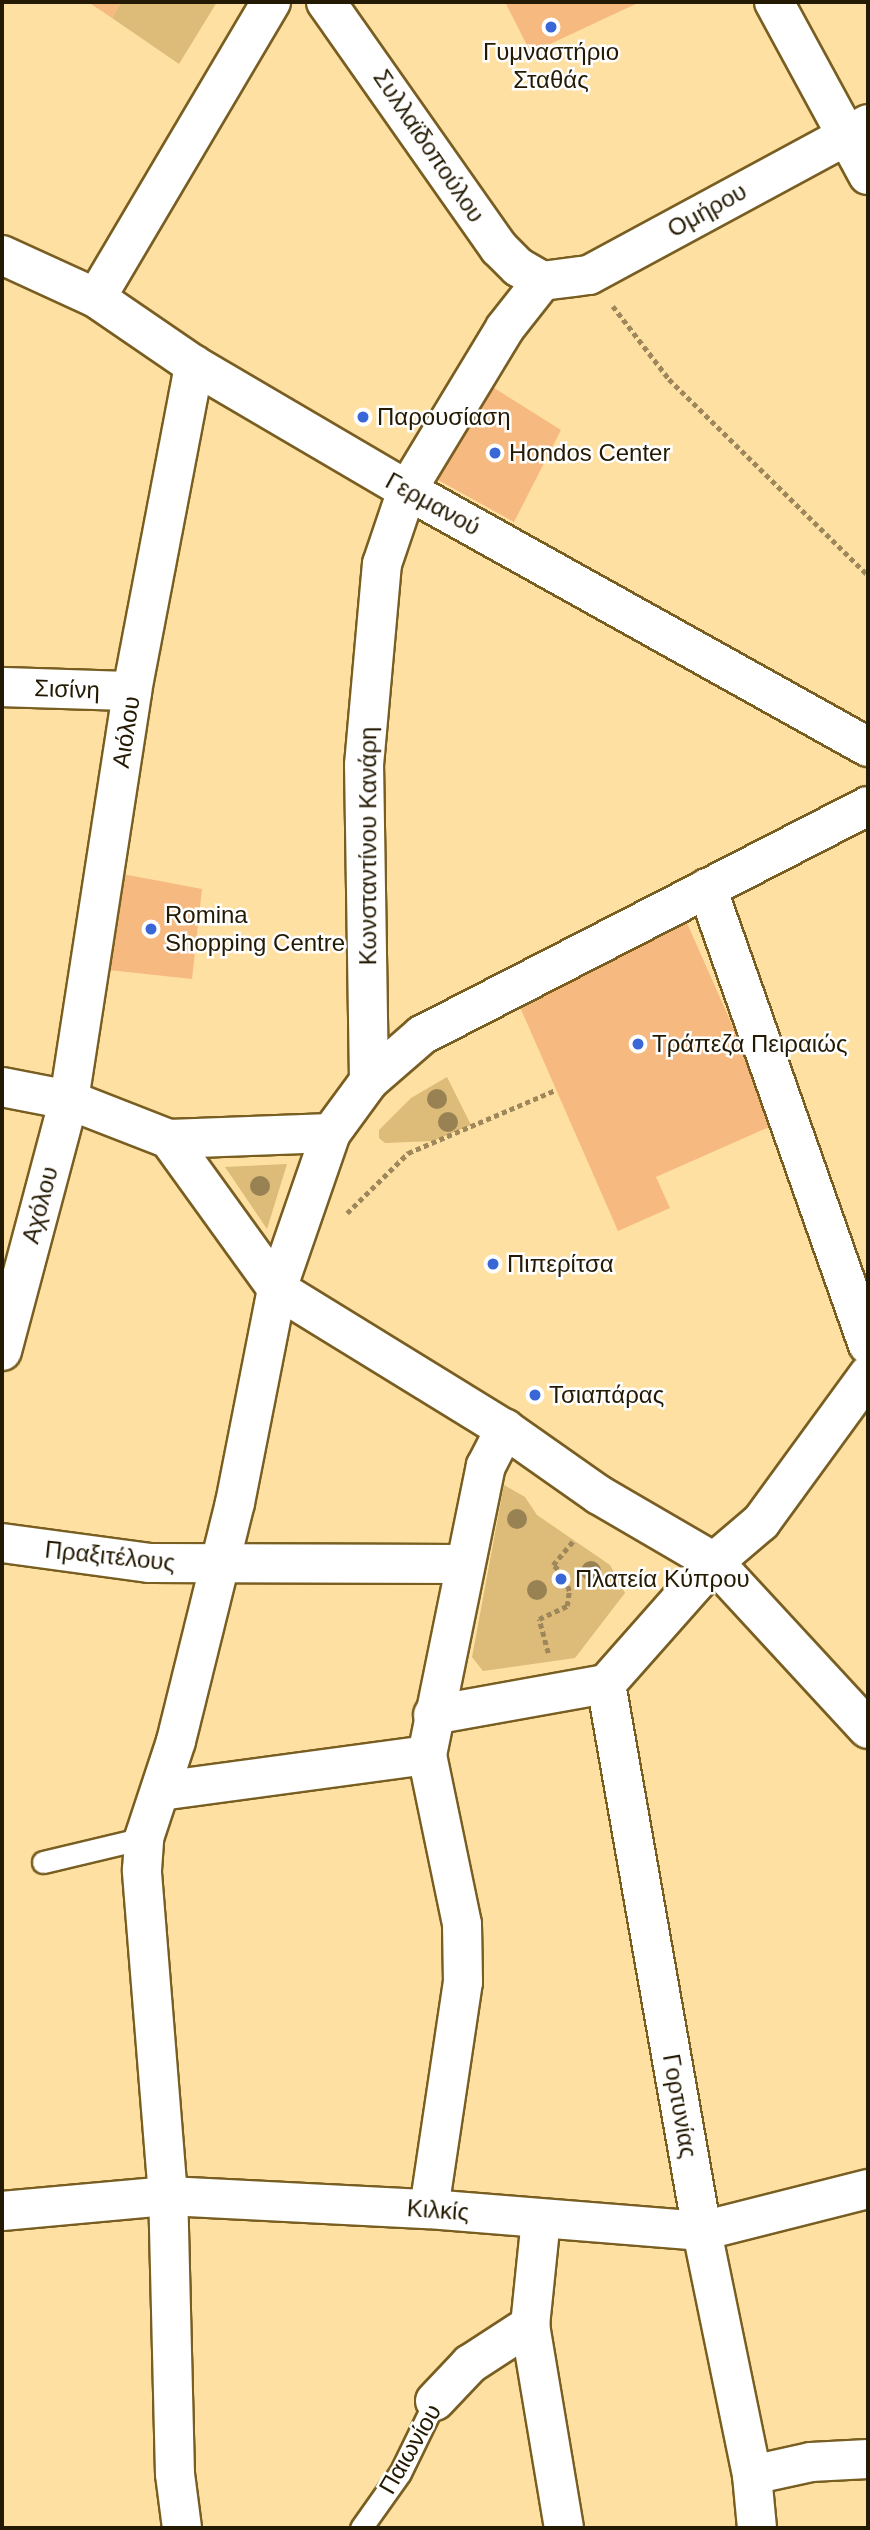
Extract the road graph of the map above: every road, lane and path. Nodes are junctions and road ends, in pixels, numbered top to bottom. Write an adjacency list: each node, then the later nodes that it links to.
1 (271, 2): 9 (street)
2 (326, 2): 8 (street, Συλλαϊδοπούλου)
3 (774, 2): 4 (street)
4 (857, 129): 5 (street); 7 (street, Ομήρου)
5 (868, 175)
6 (2, 255): 9 (street, Γερμανού)
7 (589, 275): 8 (street, Ομήρου); 12 (path)
8 (542, 281): 11 (street, Κωνσταντίνου Κανάρη)
9 (96, 298): 10 (street, Γερμανού)
10 (194, 365): 11 (street, Γερμανού); 14 (street, Αιόλου)
11 (407, 489): 15 (street, Γερμανού); 18 (street, Κωνσταντίνου Κανάρη)
12 (868, 575)
13 (2, 687): 14 (street, Σισίνη)
14 (132, 691): 21 (street, Αιόλου)
15 (868, 747)
16 (868, 806): 17 (street)
17 (707, 888): 18 (street); 26 (street)
18 (369, 1081): 22 (street)
19 (2, 1087): 21 (street)
20 (556, 1090): 24 (path)
21 (69, 1100): 23 (street); 27 (street, Αχόλου)
22 (331, 1133): 23 (street); 25 (street)
23 (169, 1139): 25 (street)
24 (339, 1221)
25 (277, 1289): 29 (street); 34 (street)
26 (868, 1344)
27 (2, 1351)
28 (868, 1376): 32 (street)
29 (505, 1429): 32 (street); 33 (street)
30 (573, 1541): 35 (path)
31 (2, 1544): 34 (street, Πραξιτέλους)
32 (713, 1562): 36 (street); 38 (street)
33 (464, 1564): 34 (street, Πραξιτέλους); 37 (street)
34 (218, 1565): 40 (street)
35 (551, 1662)
36 (606, 1684): 37 (street); 48 (street, Γορτυνίας)
37 (433, 1715): 39 (street)
38 (868, 1730)
39 (427, 1755): 40 (street); 45 (street)
40 (161, 1791): 41 (street)
41 (144, 1838): 42 (lane); 44 (street)
42 (43, 1862)
43 (868, 2189): 48 (street, Κιλκίς)
44 (168, 2196): 45 (street, Κιλκίς); 46 (street, Κιλκίς); 53 (street)
45 (429, 2209): 47 (street, Κιλκίς)
46 (2, 2211)
47 (541, 2218): 48 (street, Κιλκίς); 49 (street)
48 (702, 2231): 52 (street, Γορτυνίας)
49 (530, 2325): 50 (street, Παιωνίου); 55 (street)
50 (435, 2401): 54 (lane, Παιωνίου)
51 (868, 2459): 52 (street)
52 (752, 2475): 56 (street, Γορτυνίας)
53 (182, 2528)
54 (361, 2528)
55 (564, 2528)
56 (757, 2528)

